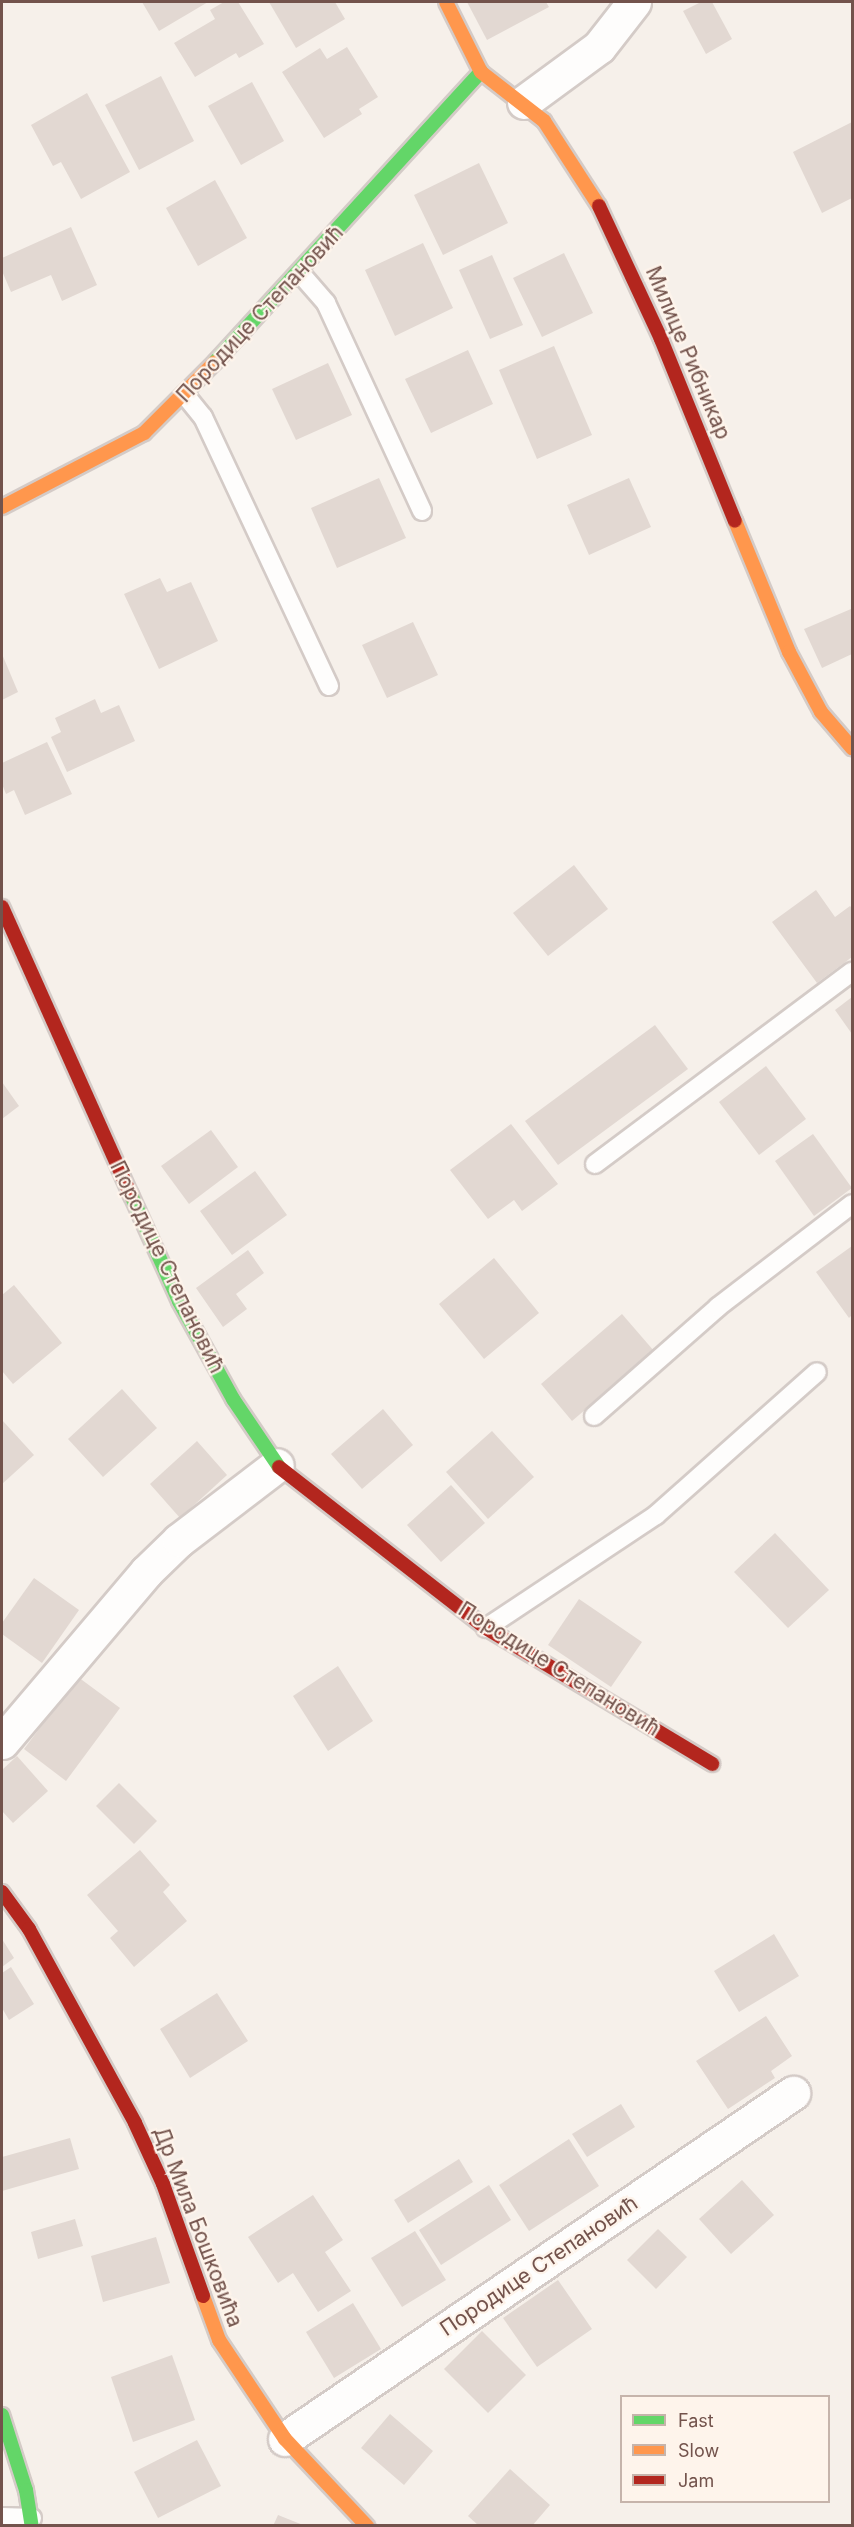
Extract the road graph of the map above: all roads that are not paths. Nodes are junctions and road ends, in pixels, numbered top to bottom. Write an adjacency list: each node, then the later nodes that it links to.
1 (446, 2): 3 (street, Милице Рибникар)
2 (634, 2): 4 (street)
3 (481, 72): 4 (street, Милице Рибникар); 5 (street, Породице Степановић)
4 (524, 102): 10 (street, Милице Рибникар)
5 (300, 273): 6 (street, Породице Степановић); 8 (lane)
6 (185, 395): 7 (street, Породице Степановић); 9 (lane)
7 (2, 507)
8 (422, 511)
9 (329, 686)
10 (852, 748)
11 (2, 907): 17 (street, Породице Степановић)
12 (852, 972): 13 (lane)
13 (595, 1164)
14 (852, 1204): 16 (lane)
15 (817, 1372): 18 (lane)
16 (594, 1416)
17 (277, 1465): 18 (street, Породице Степановић); 19 (street)
18 (486, 1628): 20 (street, Породице Степановић)
19 (2, 1742)
20 (712, 1764)
21 (2, 1892): 24 (street, Др Мила Бошковића)
22 (793, 2093): 24 (street, Породице Степановић)
23 (2, 2415): 26 (street)
24 (285, 2439): 27 (street, Др Мила Бошковића)
25 (2, 2517): 26 (lane)
26 (32, 2522)
27 (367, 2526)

